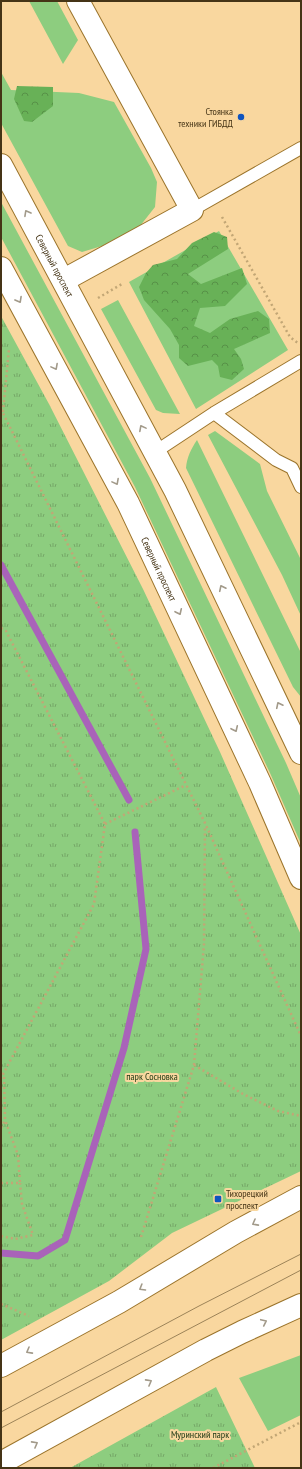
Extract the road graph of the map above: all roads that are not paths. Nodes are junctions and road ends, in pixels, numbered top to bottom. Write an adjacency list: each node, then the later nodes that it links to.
1 (78, 1): 4 (main road)
2 (301, 148): 4 (lane)
3 (1, 165): 6 (main road, Северный проспект, one-way to 3)
4 (192, 210): 6 (main road)
5 (1, 268): 14 (main road, Северный проспект, one-way to 14)
6 (64, 280): 9 (main road, Северный проспект, one-way to 6)
7 (301, 361): 8 (lane)
8 (214, 413): 9 (lane); 10 (lane)
9 (155, 452): 12 (main road, Северный проспект, one-way to 9)
10 (296, 466): 11 (lane)
11 (301, 487)
12 (296, 730): 13 (main road, Северный проспект)
13 (301, 753)
14 (301, 878)
15 (301, 1197): 17 (main road, one-way to 17)
16 (301, 1305): 18 (main road, one-way to 16)
17 (1, 1366)
18 (1, 1463)

